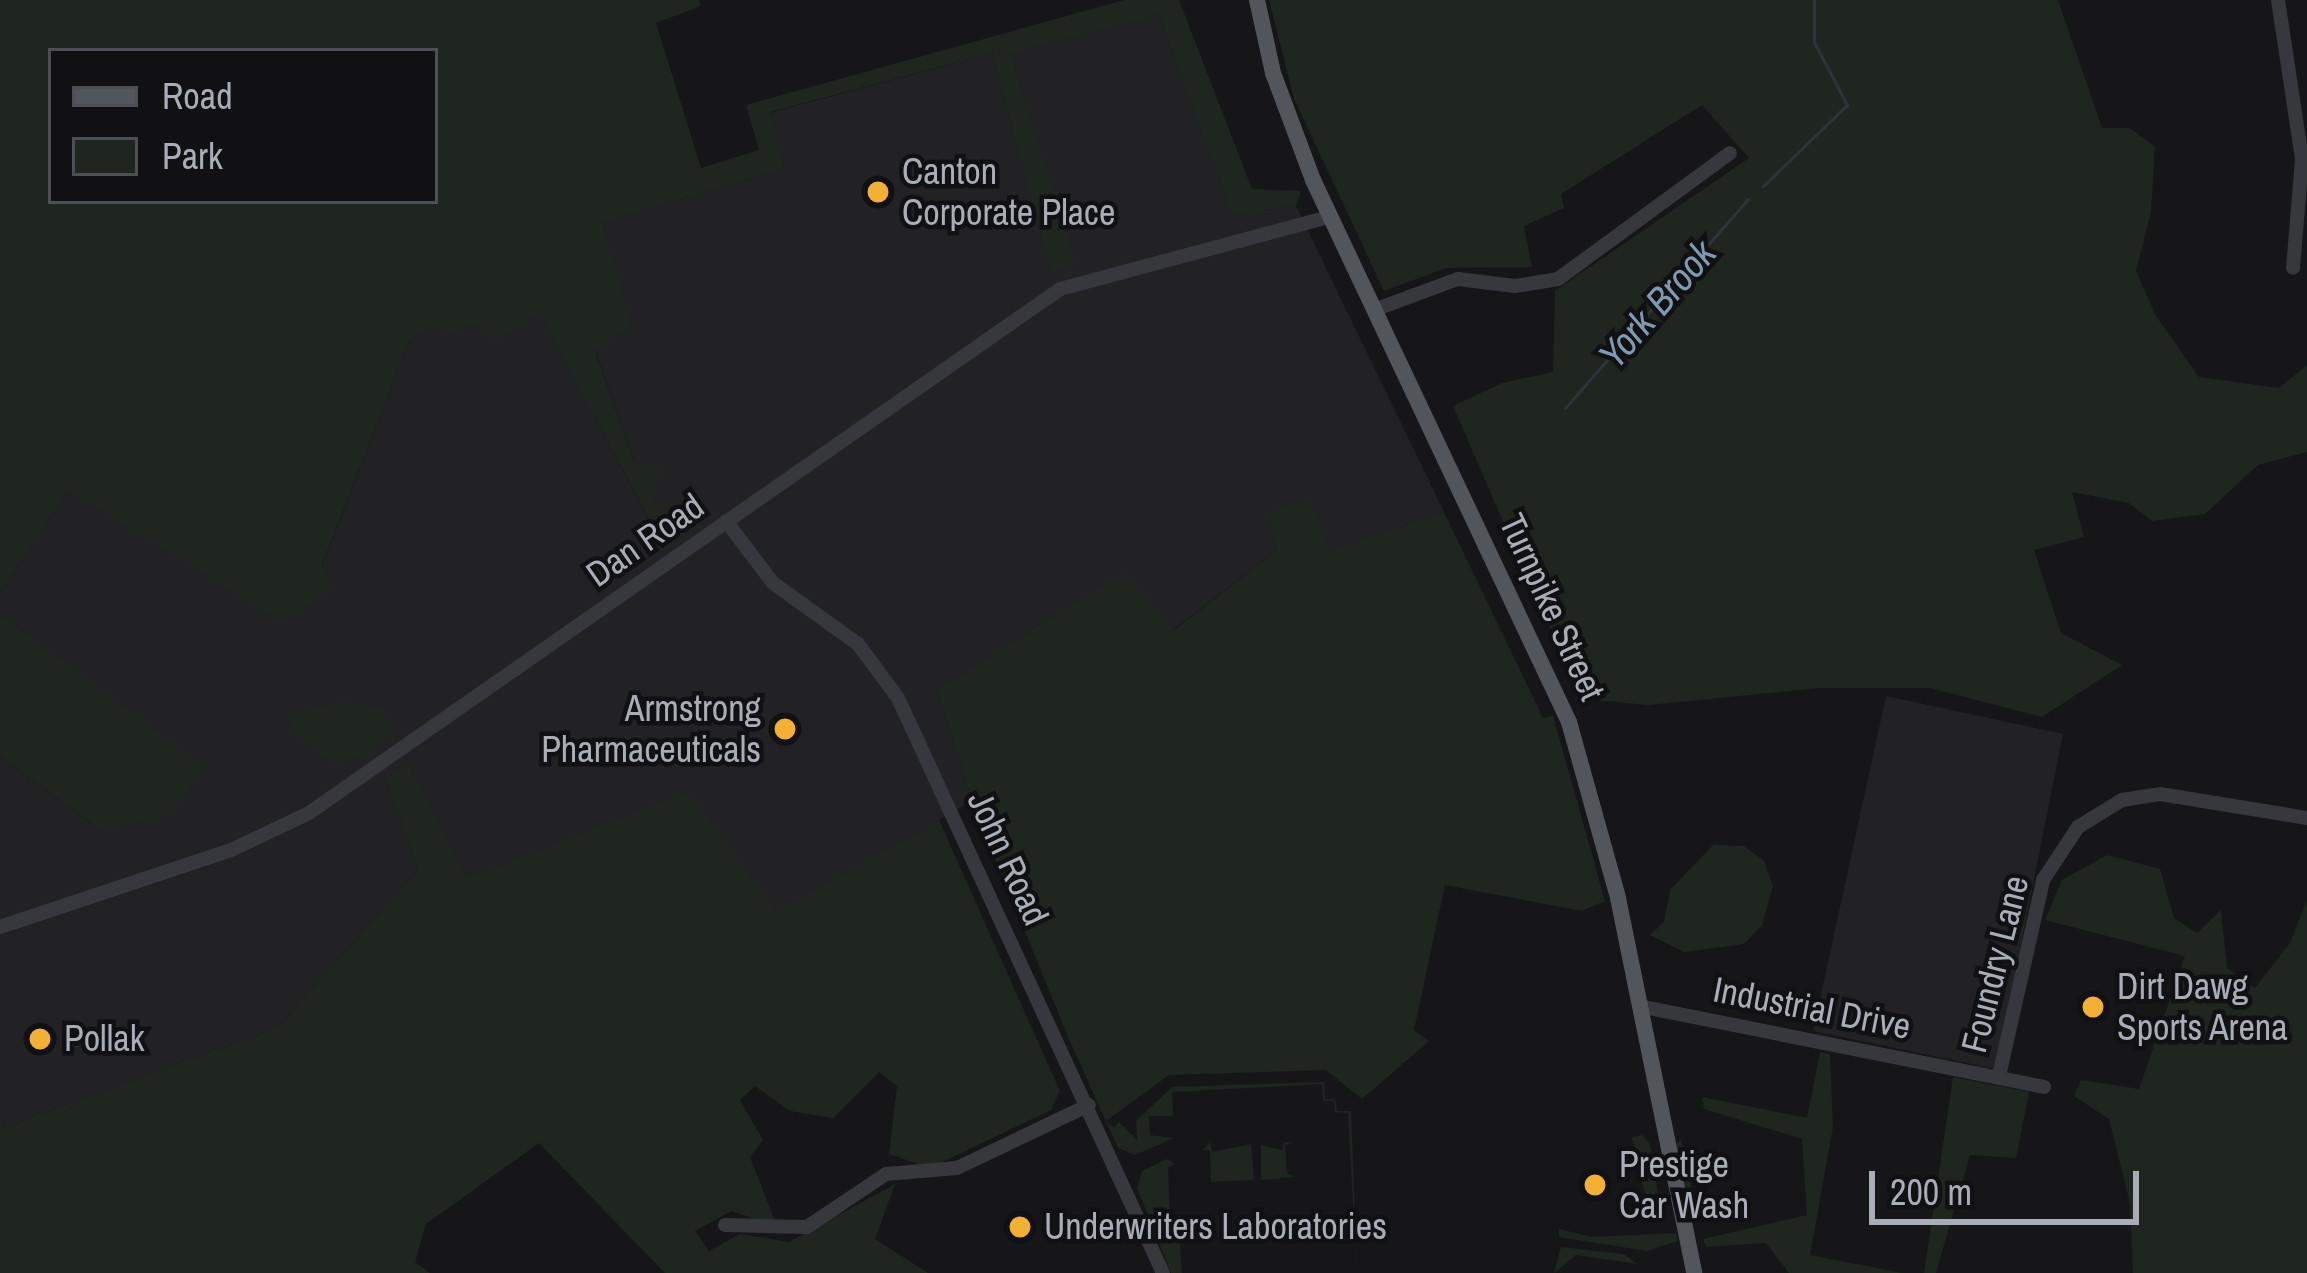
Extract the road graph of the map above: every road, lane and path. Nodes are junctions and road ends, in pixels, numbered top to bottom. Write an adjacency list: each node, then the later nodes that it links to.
1 (1257, 0): 4 (main road, Turnpike Street)
2 (2278, 0): 5 (street)
3 (1730, 153): 6 (street)
4 (1329, 218): 6 (main road, Turnpike Street); 7 (street, Dan Road)
5 (2294, 268)
6 (1374, 310): 10 (main road, Turnpike Street)
7 (726, 520): 9 (street, Dan Road); 13 (street, John Road)
8 (2307, 818): 11 (street, Foundry Lane)
9 (0, 927)
10 (1639, 1006): 11 (street, Industrial Drive); 16 (main road, Turnpike Street)
11 (1999, 1076): 12 (street, Industrial Drive)
12 (2044, 1087)
13 (1089, 1105): 14 (street); 15 (street, John Road)
14 (725, 1225)
15 (1163, 1273)
16 (1694, 1273)

